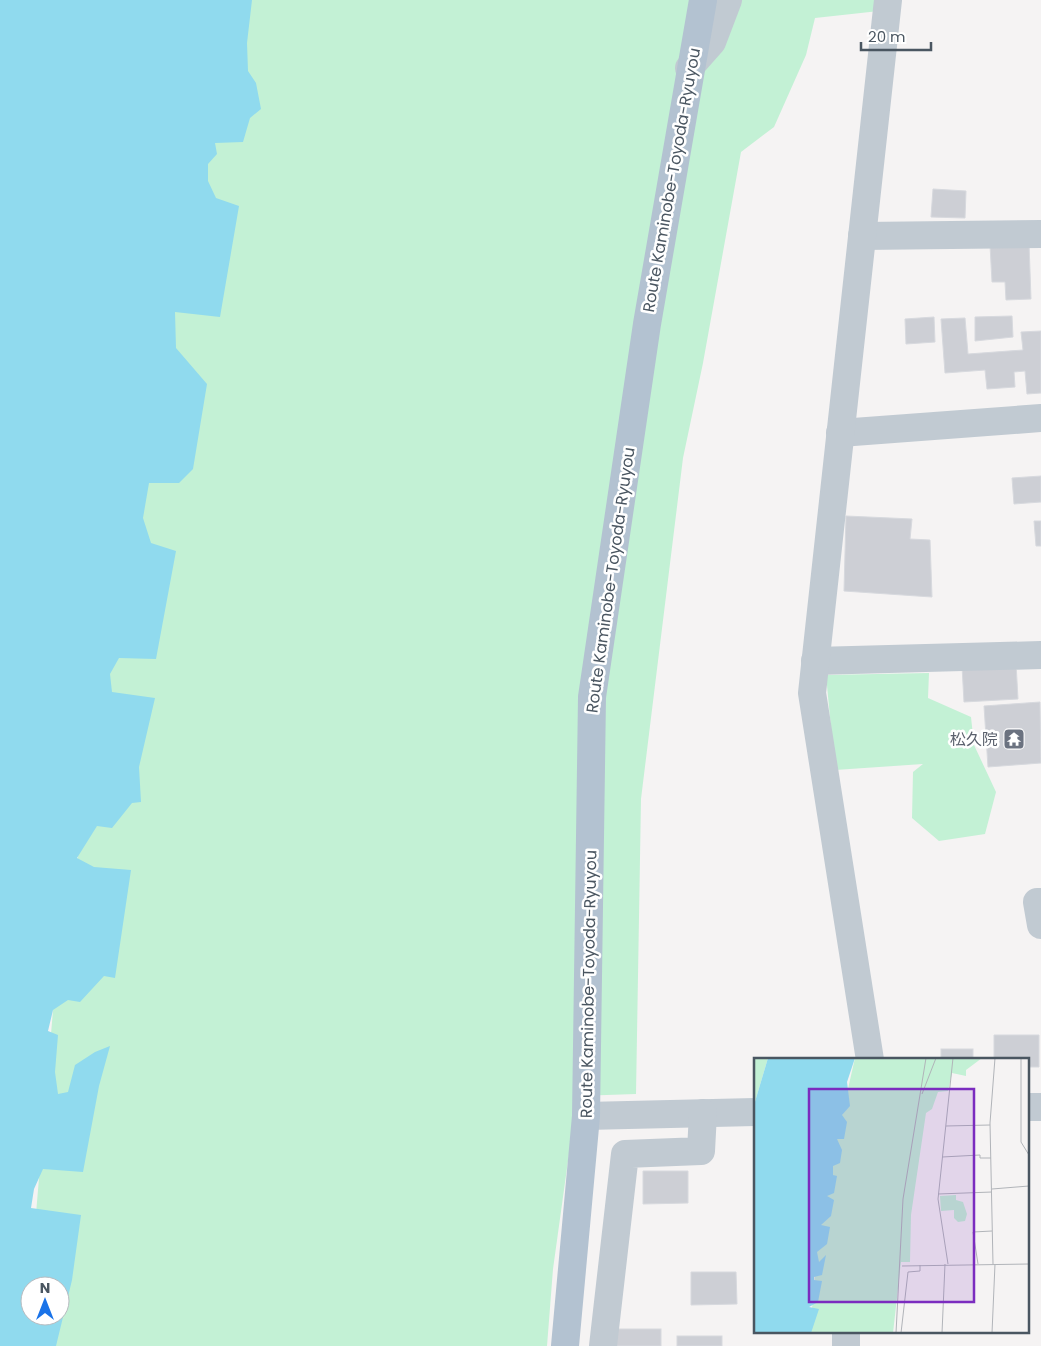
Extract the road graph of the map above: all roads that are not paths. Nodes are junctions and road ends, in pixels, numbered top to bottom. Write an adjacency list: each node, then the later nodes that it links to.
1 (703, 0): 4 (main road, Route Kaminobe-Toyoda-Ryuyou)
2 (728, 0): 4 (street)
3 (888, 0): 6 (street)
4 (690, 68): 18 (main road, Route Kaminobe-Toyoda-Ryuyou)
5 (1041, 234): 6 (street)
6 (862, 236): 8 (street)
7 (1041, 418): 8 (street)
8 (840, 433): 10 (street)
9 (1041, 656): 10 (street)
10 (815, 661): 13 (street)
11 (1041, 902): 12 (street)
12 (1041, 925)
13 (870, 1058)
14 (1028, 1107): 15 (street)
15 (1041, 1107)
16 (754, 1112): 17 (street)
17 (703, 1113): 18 (street); 20 (street)
18 (586, 1116): 19 (main road, Route Kaminobe-Toyoda-Ryuyou)
19 (565, 1346)
20 (603, 1346)

